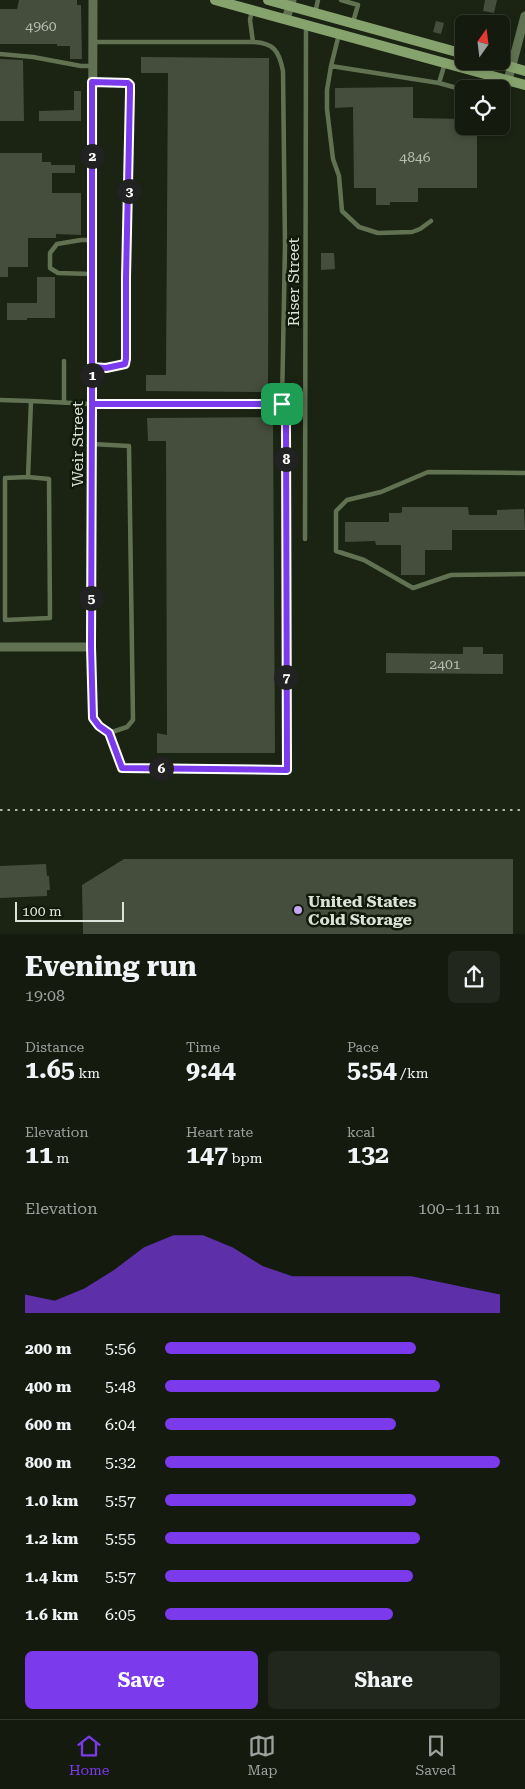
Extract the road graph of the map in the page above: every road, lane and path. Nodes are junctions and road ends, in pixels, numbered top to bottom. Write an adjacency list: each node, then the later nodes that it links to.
1 (93, 0): 15 (street, Weir Street)
2 (215, 0): 8 (main road)
3 (268, 0): 7 (main road)
4 (318, 0): 9 (lane)
5 (341, 0): 6 (lane)
6 (359, 2): 12 (lane)
7 (291, 3): 9 (main road); 11 (street)
8 (252, 10): 11 (main road); 16 (lane)
9 (315, 13): 12 (main road)
10 (525, 16): 22 (street)
11 (286, 19): 13 (main road)
12 (351, 22): 14 (main road); 17 (main road)
13 (306, 25): 14 (main road); 46 (lane, Riser Street)
14 (342, 34): 19 (main road); 21 (lane)
15 (92, 42): 16 (lane); 20 (street, Weir Street)
16 (253, 42): 40 (lane)
17 (455, 51)
18 (0, 54): 20 (lane)
19 (445, 63): 24 (main road); 27 (lane)
20 (92, 66): 26 (street, Weir Street)
21 (331, 66): 27 (lane); 31 (lane)
22 (512, 67): 23 (main road); 25 (street)
23 (525, 71)
24 (497, 80)
25 (504, 80)
26 (92, 82): 32 (street, Weir Street); 35 (lane)
27 (440, 83): 30 (lane)
28 (510, 83): 29 (main road)
29 (525, 85)
30 (455, 87)
31 (431, 222)
32 (92, 240): 33 (street, Weir Street); 33 (lane)
33 (91, 274): 35 (street, Weir Street)
34 (64, 361): 38 (lane)
35 (92, 367): 39 (street, Weir Street)
36 (0, 400): 37 (lane)
37 (31, 401): 38 (lane); 44 (lane)
38 (64, 402): 39 (lane)
39 (92, 404): 40 (lane); 41 (street, Weir Street)
40 (282, 404): 50 (lane)
41 (92, 444): 49 (street, Weir Street); 50 (lane)
42 (0, 473): 45 (lane)
43 (525, 473): 47 (lane)
44 (28, 477): 45 (lane); 45 (lane)
45 (5, 478)
46 (305, 539)
47 (525, 574)
48 (0, 647): 49 (street)
49 (91, 647): 50 (lane)
50 (109, 733)

